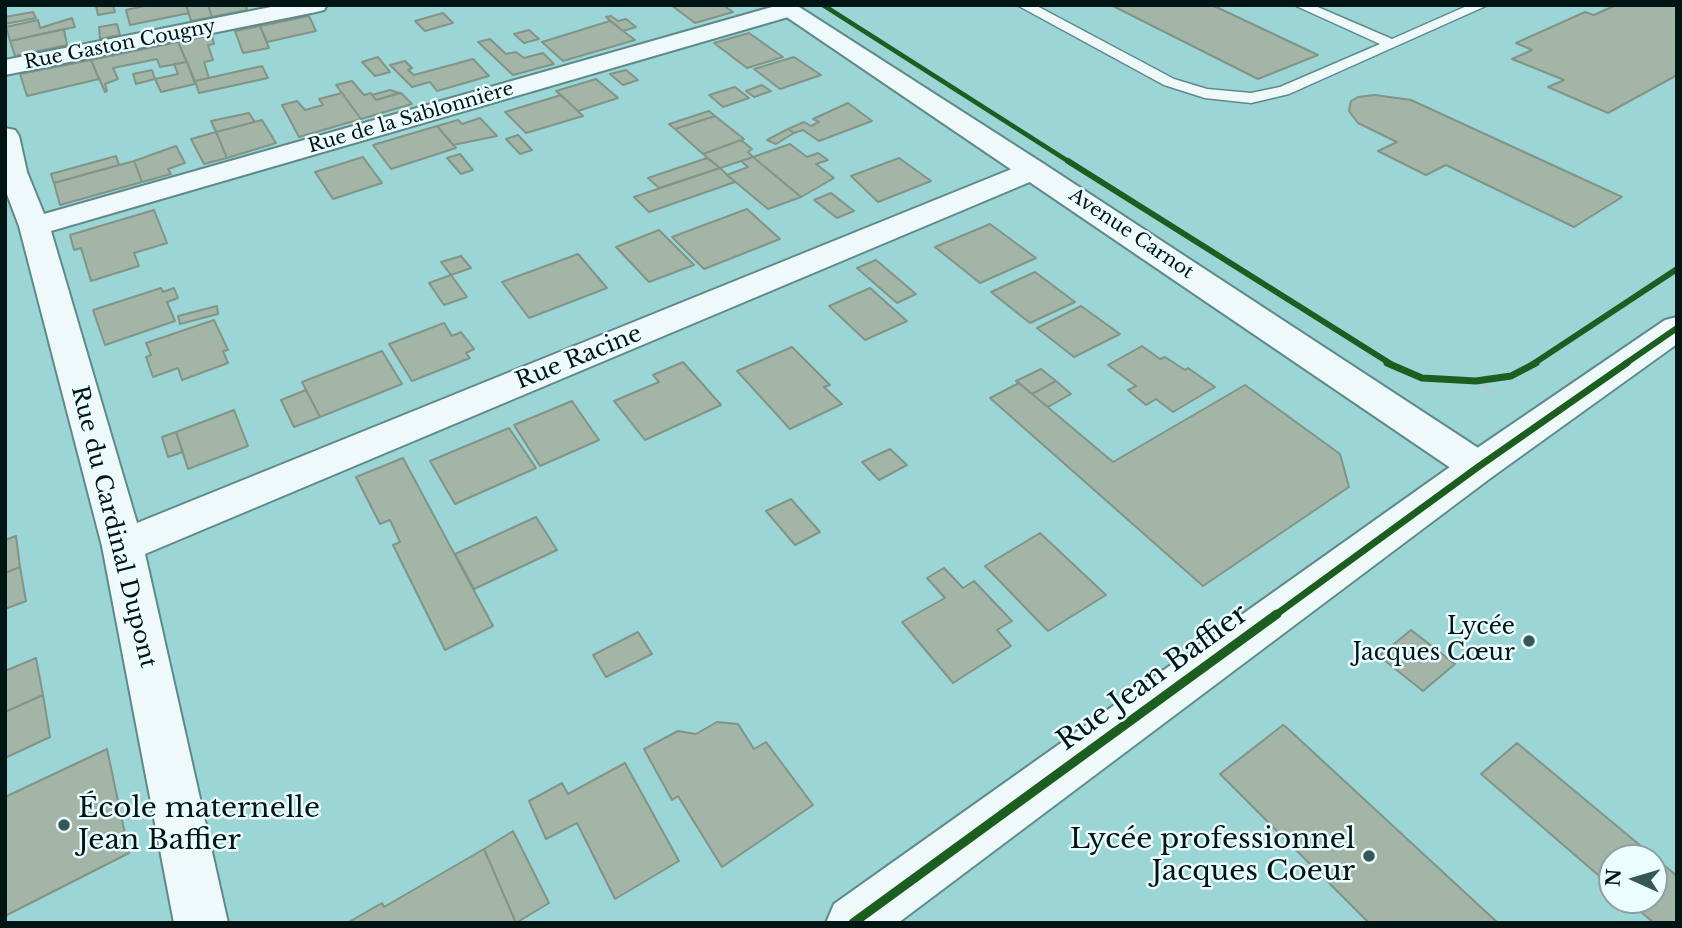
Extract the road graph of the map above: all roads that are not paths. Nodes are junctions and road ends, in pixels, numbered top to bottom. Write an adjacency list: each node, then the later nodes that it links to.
1 (1024, 5): 6 (lane)
2 (1301, 5): 6 (lane)
3 (1481, 5): 6 (lane)
4 (313, 6): 7 (street, Rue Gaston Cougny)
5 (784, 7): 9 (street, Avenue Carnot); 10 (street, Rue de la Sablonnière)
6 (1392, 44)
7 (5, 68)
8 (8, 161): 10 (street, Rue du Cardinal Dupont)
9 (1034, 170): 12 (street, Avenue Carnot); 13 (street, Rue Racine)
10 (34, 226): 13 (street, Rue du Cardinal Dupont)
11 (1677, 328): 12 (street, Rue Jean Baffier)
12 (1478, 467): 15 (street, Rue Jean Baffier)
13 (122, 546): 14 (street, Rue du Cardinal Dupont)
14 (201, 923)
15 (853, 923)

